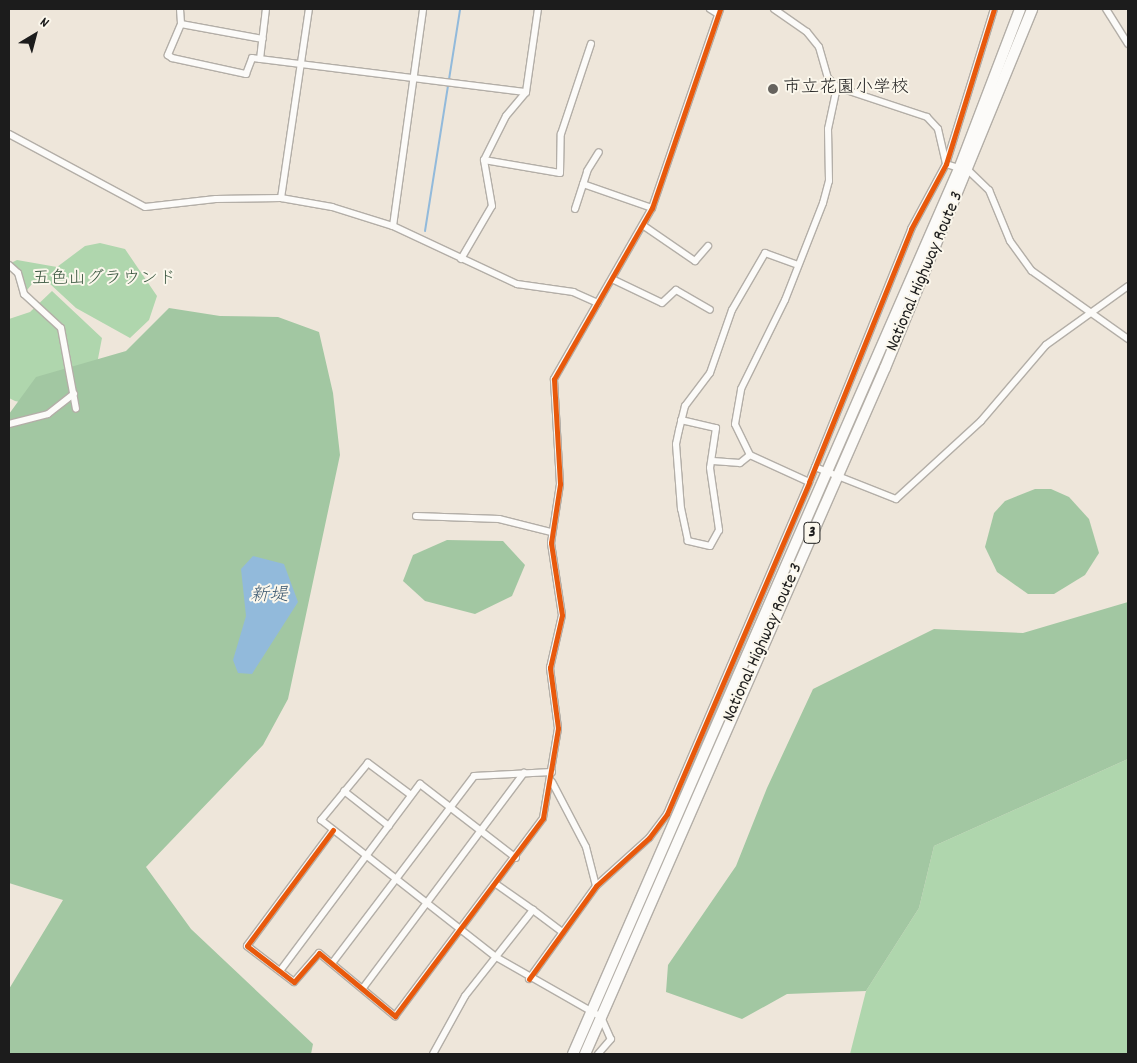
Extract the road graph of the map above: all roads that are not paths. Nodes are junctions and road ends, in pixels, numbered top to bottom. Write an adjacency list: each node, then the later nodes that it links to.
1 (180, 9): 13 (street)
2 (266, 9): 14 (street)
3 (308, 9): 18 (street)
4 (423, 9): 19 (street)
5 (538, 9): 21 (street)
6 (710, 9): 12 (street)
7 (774, 9): 20 (street)
8 (994, 9): 25 (street)
9 (1020, 9): 26 (highway, National Highway Route 3 / 3)
10 (1032, 9): 26 (highway, National Highway Route 3 / 3)
11 (1106, 9): 16 (street)
12 (719, 12): 29 (street)
13 (181, 24): 14 (street); 17 (street)
14 (263, 39): 17 (street)
15 (591, 44): 24 (street)
16 (1128, 44)
17 (260, 59): 18 (street)
18 (301, 63): 19 (street); 28 (street)
19 (414, 79): 21 (street); 31 (street)
20 (837, 87): 25 (street); 35 (street)
21 (526, 92): 24 (street)
22 (9, 134): 28 (street)
23 (599, 152): 27 (street)
24 (484, 160): 34 (street)
25 (946, 164): 26 (street); 49 (street)
26 (964, 170): 41 (street); 50 (highway, National Highway Route 3 / 3)
27 (583, 184): 29 (street); 30 (street)
28 (281, 198): 31 (street)
29 (652, 208): 32 (street)
30 (575, 210)
31 (393, 226): 34 (street)
32 (644, 226): 33 (street); 37 (street)
33 (708, 246)
34 (462, 259): 39 (street)
35 (796, 264): 45 (street); 47 (street)
36 (9, 265): 43 (street)
37 (612, 279): 39 (street); 40 (street)
38 (1128, 286): 41 (street)
39 (598, 303): 53 (street)
40 (710, 310)
41 (1094, 313): 42 (street); 50 (street)
42 (1128, 339)
43 (74, 394): 44 (street); 46 (street)
44 (76, 409)
45 (681, 420): 48 (street); 48 (street)
46 (9, 424)
47 (750, 455): 48 (street); 51 (street)
48 (713, 461)
49 (815, 467): 50 (street); 51 (street)
50 (833, 472): 77 (highway, National Highway Route 3 / 3)
51 (809, 482): 67 (street)
52 (416, 516): 53 (street)
53 (551, 532): 54 (street)
54 (552, 772): 55 (street); 56 (street)
55 (524, 774): 59 (street); 62 (street)
56 (552, 782): 64 (street); 67 (street)
57 (344, 791): 58 (street); 60 (street); 61 (street)
58 (411, 795): 59 (street); 60 (street)
59 (452, 808): 62 (street); 65 (street)
60 (389, 826): 63 (street)
61 (332, 830): 63 (street); 74 (street)
62 (483, 832): 64 (street); 68 (street)
63 (364, 855): 65 (street); 74 (street)
64 (516, 858): 66 (street)
65 (396, 878): 68 (street); 73 (street)
66 (496, 884): 69 (street); 70 (street)
67 (596, 886): 71 (street)
68 (427, 903): 70 (street); 76 (street)
69 (533, 910): 71 (street); 72 (street)
70 (462, 930): 72 (street); 76 (street)
71 (562, 932): 75 (street)
72 (496, 957): 75 (street); 78 (street)
73 (333, 962): 74 (street); 76 (street)
74 (280, 971)
75 (529, 980): 77 (street)
76 (363, 988)
77 (596, 1015): 79 (highway, National Highway Route 3 / 3); 80 (highway, National Highway Route 3 / 3); 81 (street)
78 (433, 1054)
79 (573, 1054)
80 (585, 1054)
81 (598, 1054)

